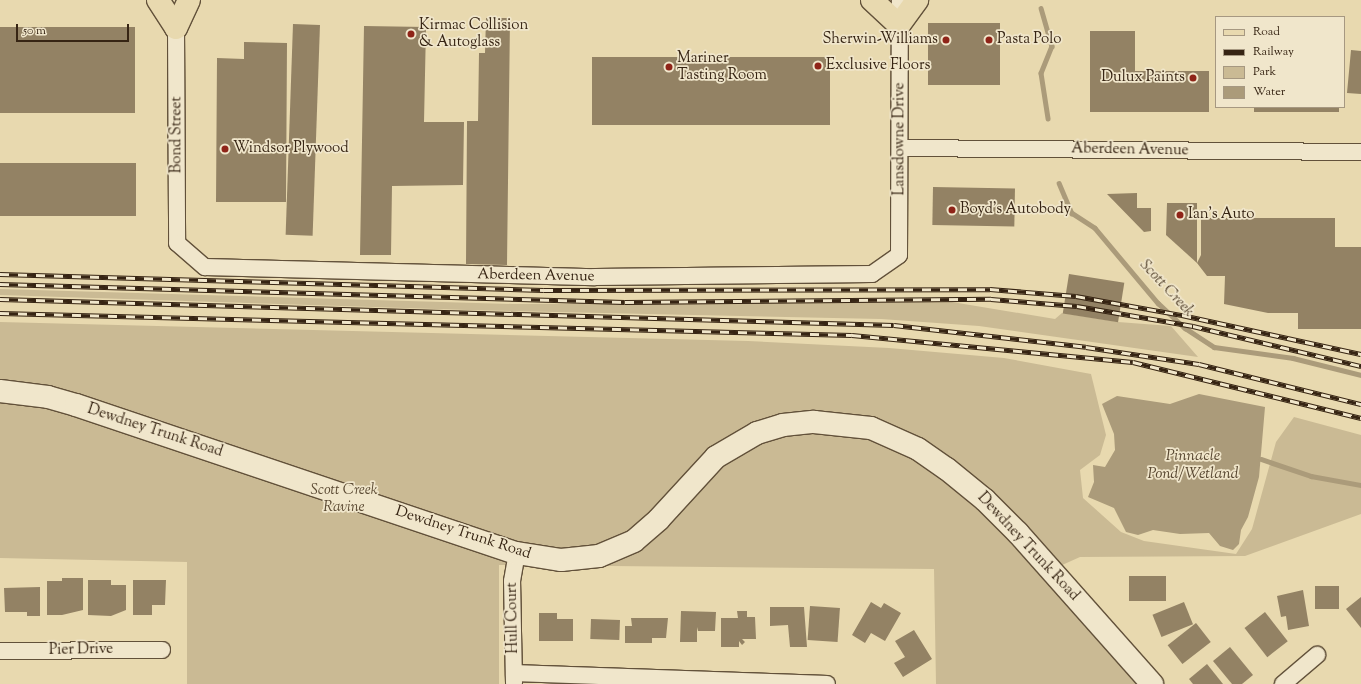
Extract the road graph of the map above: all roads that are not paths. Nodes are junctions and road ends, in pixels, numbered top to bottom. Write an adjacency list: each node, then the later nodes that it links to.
1 (158, 0): 8 (main road)
2 (175, 0): 8 (main road)
3 (189, 0): 8 (main road)
4 (872, 0): 7 (main road)
5 (900, 0): 7 (street, Lansdowne Drive)
6 (917, 0): 7 (main road)
7 (899, 25): 9 (street, Lansdowne Drive)
8 (176, 28): 11 (street, Bond Street)
9 (900, 148): 10 (street, Aberdeen Avenue); 12 (street, Lansdowne Drive)
10 (1361, 152)
11 (176, 242): 12 (street, Aberdeen Avenue)
12 (899, 255)
13 (0, 391): 14 (main road, Dewdney Trunk Road)
14 (517, 553): 18 (street, Hull Court); 20 (main road, Dewdney Trunk Road)
15 (162, 650): 16 (street, Pier Drive)
16 (0, 651)
17 (1317, 655): 21 (street)
18 (514, 679): 19 (street)
19 (827, 684)
20 (1152, 684)
21 (1283, 684)

